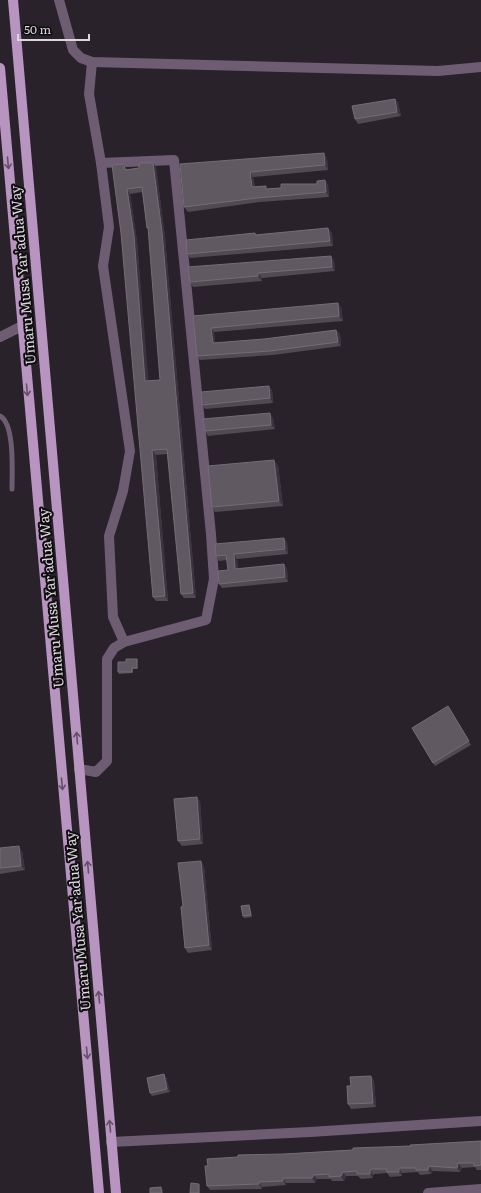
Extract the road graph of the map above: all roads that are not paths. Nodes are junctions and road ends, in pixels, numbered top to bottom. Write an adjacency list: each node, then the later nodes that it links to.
1 (14, 0): 12 (main road, Umaru Musa Yar'adua Way, one-way to 1)
2 (60, 0): 3 (street)
3 (92, 62): 4 (street); 6 (street)
4 (481, 66)
5 (0, 68): 7 (main road, Umaru Musa Yar'adua Way, one-way to 7)
6 (101, 163): 11 (street); 11 (street)
7 (22, 326): 8 (street); 16 (main road, Umaru Musa Yar'adua Way, one-way to 16)
8 (0, 337)
9 (0, 416): 10 (lane)
10 (12, 489)
11 (124, 642): 12 (street)
12 (79, 769): 14 (main road, Umaru Musa Yar'adua Way, one-way to 12)
13 (481, 1121): 14 (street)
14 (111, 1142): 17 (main road, Umaru Musa Yar'adua Way)
15 (481, 1189): 18 (street)
16 (99, 1193)
17 (116, 1193)
18 (428, 1193)

